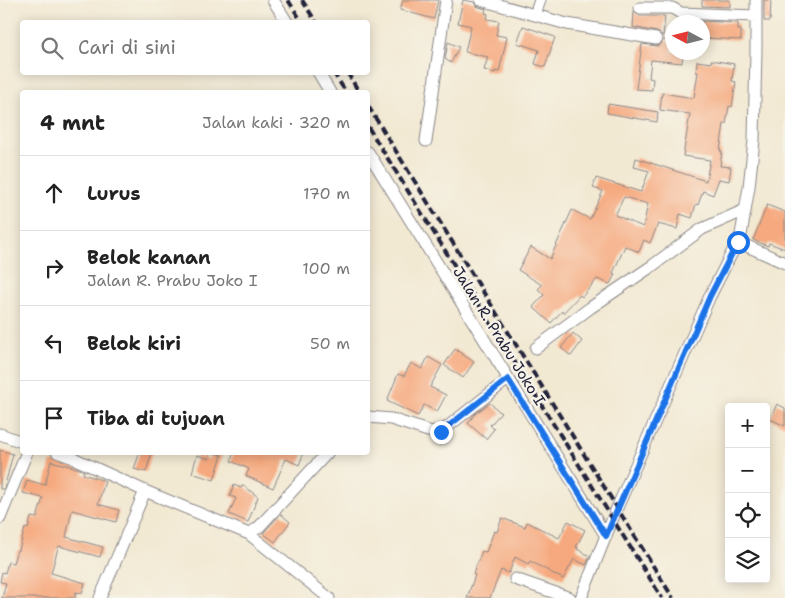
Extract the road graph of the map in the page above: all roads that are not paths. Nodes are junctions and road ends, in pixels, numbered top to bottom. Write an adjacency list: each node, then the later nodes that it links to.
1 (273, 0): 9 (street)
2 (446, 0): 13 (street)
3 (481, 0): 7 (street)
4 (540, 0): 7 (street)
5 (756, 0): 8 (street)
6 (640, 8): 8 (street)
7 (535, 16): 10 (street)
8 (756, 16): 15 (street)
9 (286, 20)
10 (656, 39)
11 (320, 75): 12 (street)
12 (329, 90)
13 (426, 141)
14 (370, 155): 19 (street, Jalan R. Prabu Joko I)
15 (744, 214): 16 (street); 18 (street)
16 (739, 238): 17 (street); 29 (street)
17 (785, 263)
18 (536, 348)
19 (508, 379): 20 (street); 29 (street, Jalan R. Prabu Joko I)
20 (370, 417)
21 (0, 434): 22 (street)
22 (20, 441)
23 (26, 455): 27 (street)
24 (65, 455): 26 (street)
25 (325, 455): 28 (street)
26 (144, 491): 28 (street); 31 (street)
27 (0, 518)
28 (248, 534): 32 (street)
29 (606, 536): 34 (street)
30 (515, 579): 33 (street)
31 (100, 598)
32 (329, 598)
33 (570, 598)
34 (581, 598)

